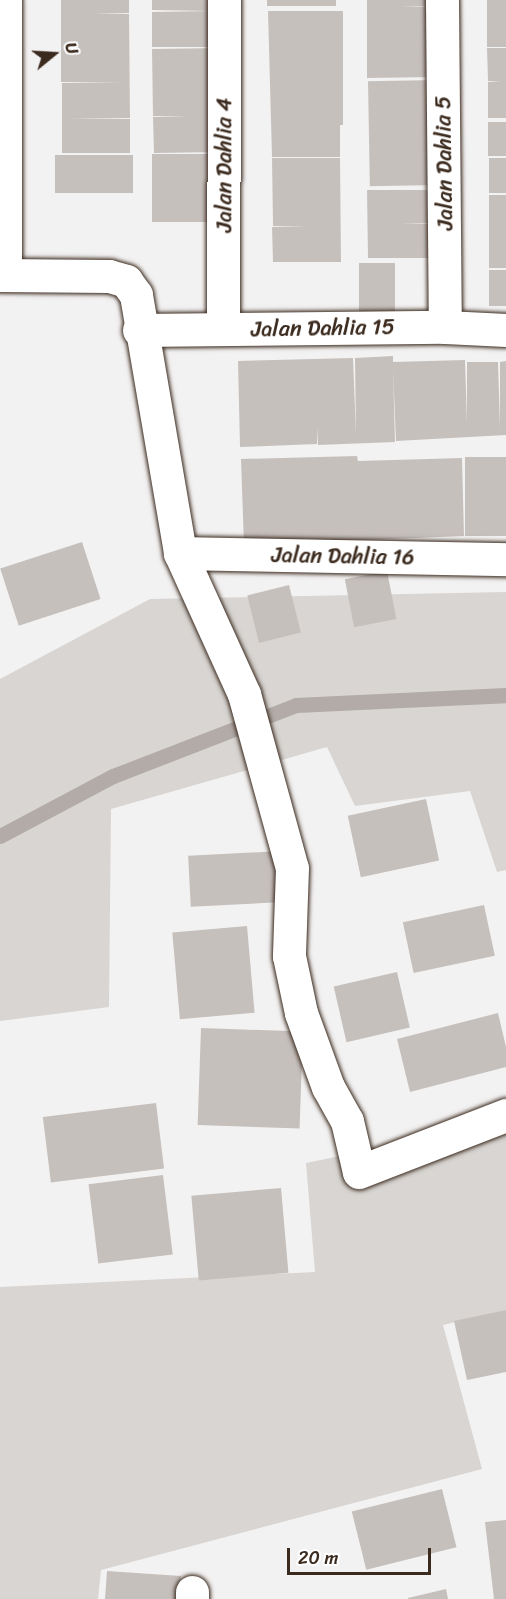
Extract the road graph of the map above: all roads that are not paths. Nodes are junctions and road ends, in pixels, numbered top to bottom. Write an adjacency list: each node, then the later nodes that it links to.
1 (5, 0): 4 (street)
2 (224, 0): 6 (street, Jalan Dahlia 4)
3 (442, 0): 5 (street, Jalan Dahlia 5)
4 (3, 275): 7 (street)
5 (445, 327): 6 (street, Jalan Dahlia 15); 8 (street, Jalan Dahlia 15)
6 (223, 329): 7 (street, Jalan Dahlia 15)
7 (139, 330): 9 (street)
8 (506, 330)
9 (180, 553): 10 (street, Jalan Dahlia 16); 11 (street)
10 (506, 559)
11 (506, 1115)

